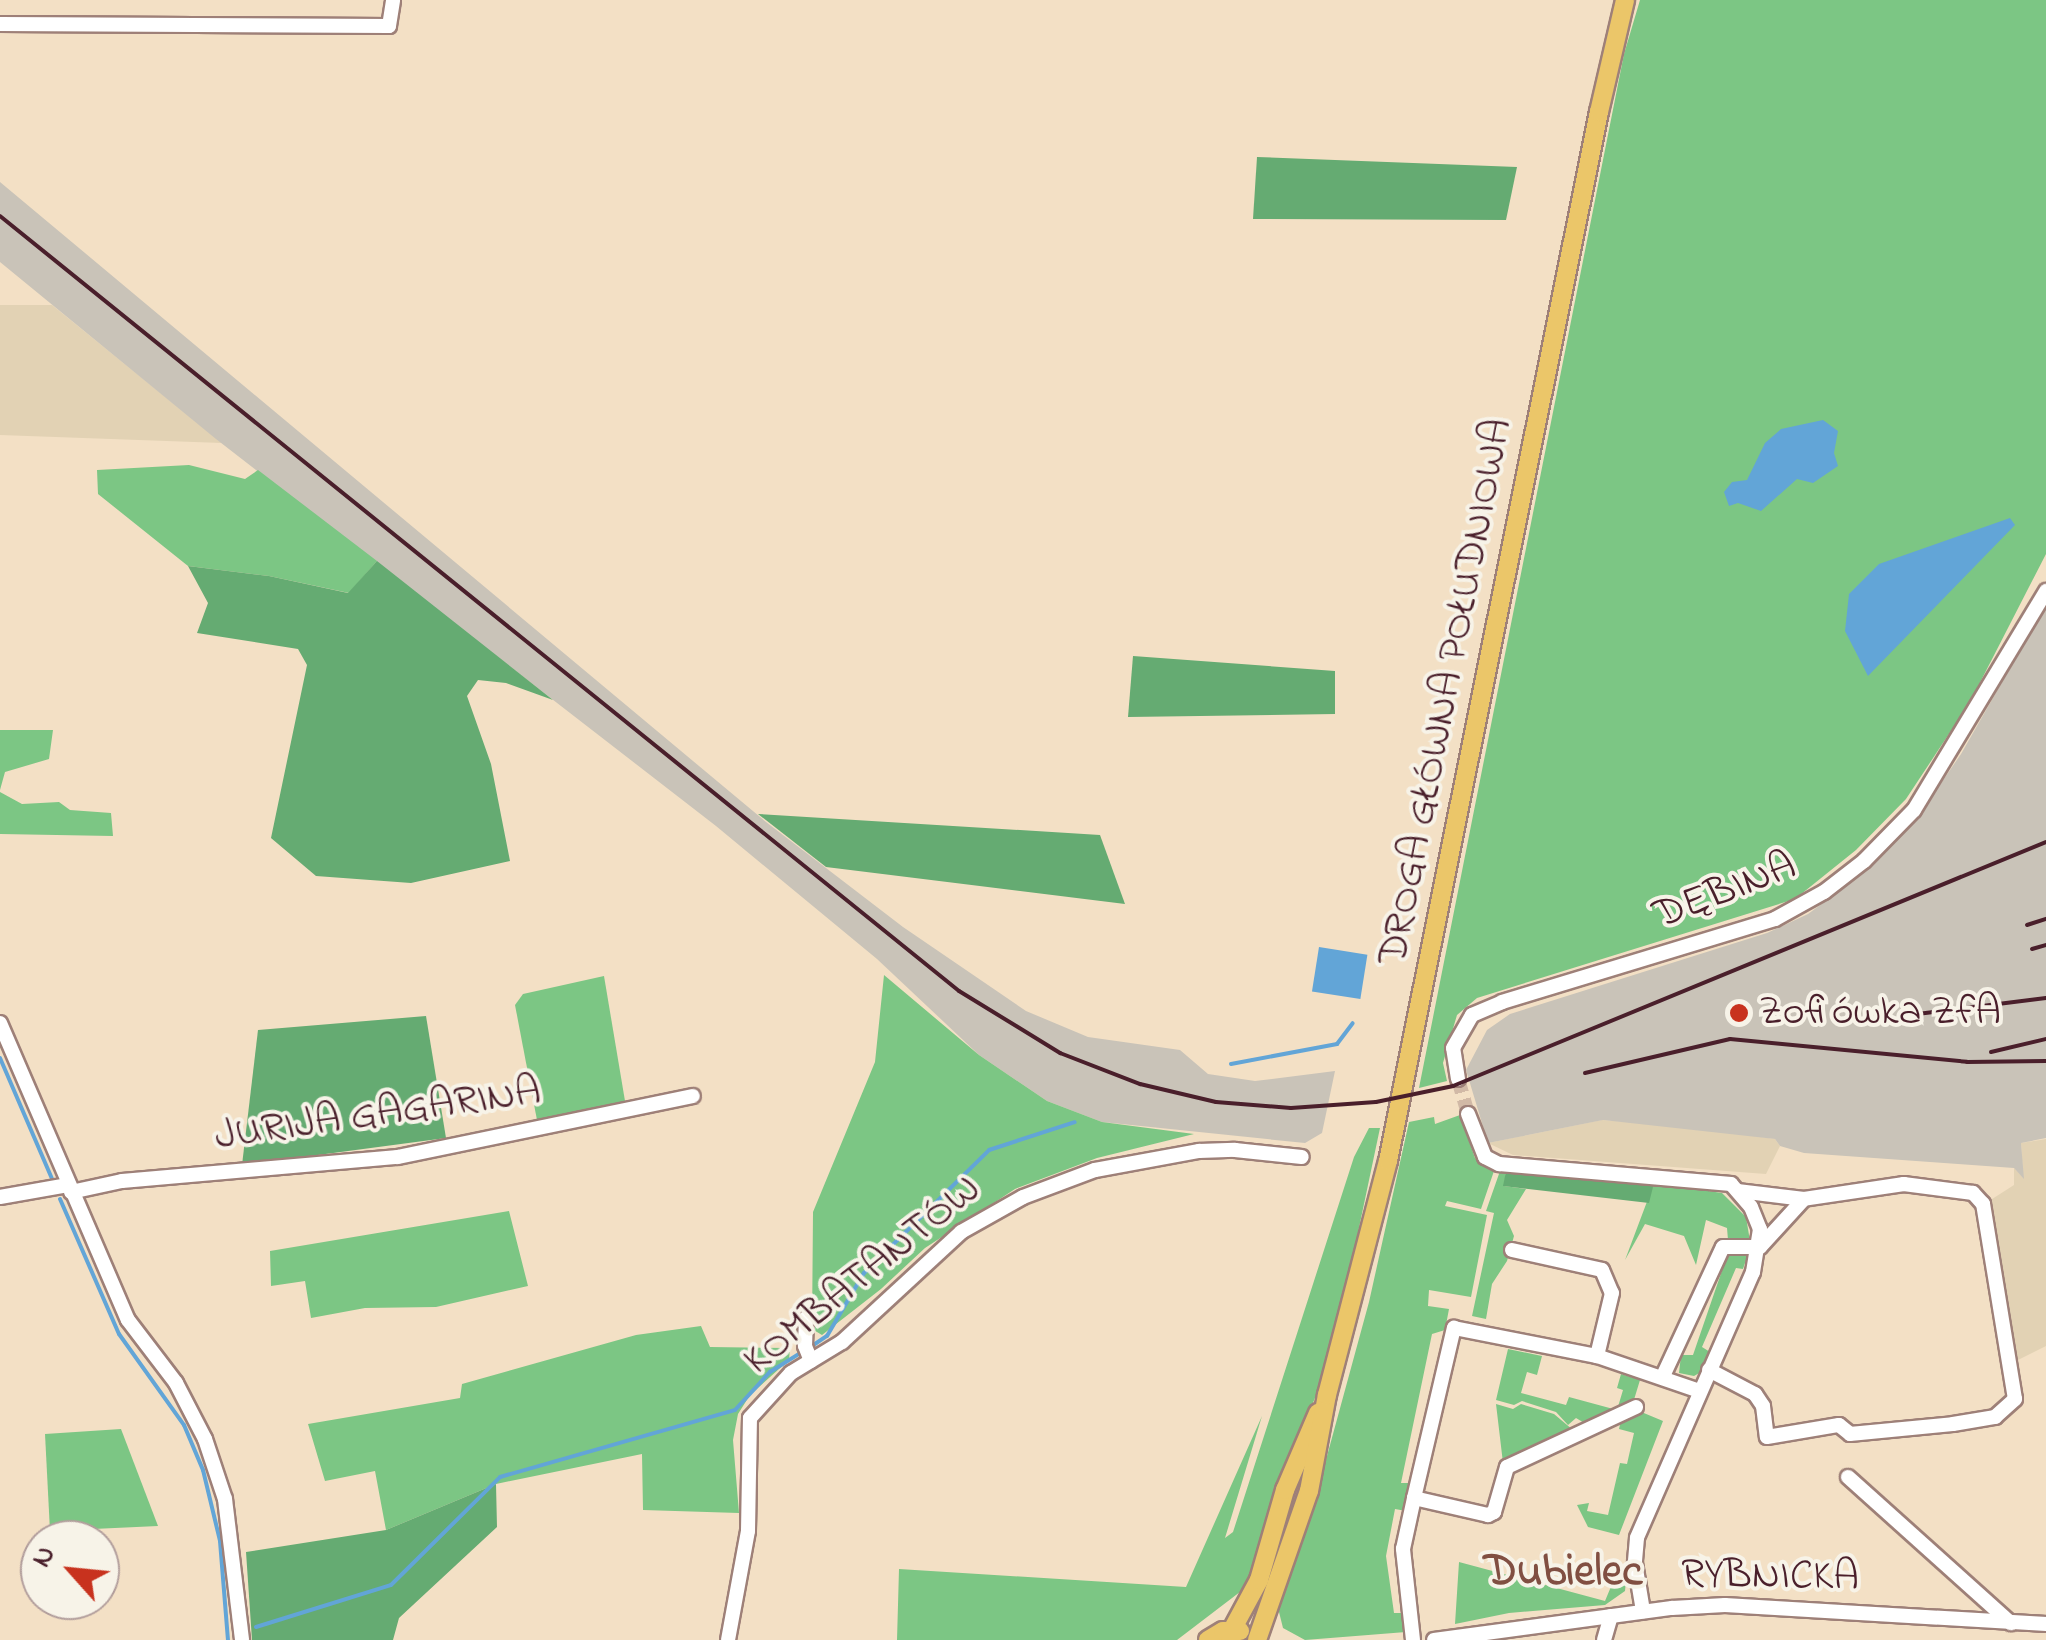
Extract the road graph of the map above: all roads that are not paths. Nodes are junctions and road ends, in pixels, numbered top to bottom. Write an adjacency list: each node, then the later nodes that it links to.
1 (393, 0): 3 (street)
2 (1626, 0): 22 (main road, DROGA GŁÓWNA POŁUDNIOWA)
3 (0, 24)
4 (2046, 590): 6 (street, DĘBINA)
5 (0, 1023): 10 (street)
6 (1458, 1079)
7 (693, 1096): 10 (street, JURIJA GAGARINA)
8 (1468, 1114): 11 (street)
9 (1302, 1158): 17 (street, KOMBATANTÓW)
10 (70, 1188): 12 (street, JURIJA GAGARINA); 31 (street)
11 (1739, 1191): 13 (street); 14 (street)
12 (0, 1197)
13 (1804, 1199): 14 (street); 19 (street)
14 (1760, 1247): 19 (street); 20 (street)
15 (1512, 1250): 18 (street)
16 (806, 1318): 17 (street)
17 (808, 1354): 32 (street, KOMBATANTÓW)
18 (1597, 1356): 20 (street); 25 (street)
19 (1709, 1370): 21 (street)
20 (1664, 1376): 21 (street)
21 (1699, 1391): 26 (street)
22 (1327, 1395): 30 (main road, DROGA GŁÓWNA POŁUDNIOWA); 34 (main road, DROGA GŁÓWNA POŁUDNIOWA)
23 (1636, 1408): 25 (street)
24 (1848, 1478): 28 (street)
25 (1414, 1498): 35 (street)
26 (1644, 1611): 27 (street, RYBNICKA); 28 (street, RYBNICKA)
27 (1611, 1616): 36 (street, RYBNICKA); 37 (street)
28 (2011, 1623): 29 (street, RYBNICKA)
29 (2046, 1624)
30 (1232, 1630): 33 (main road); 34 (main road)
31 (242, 1640)
32 (728, 1640)
33 (1208, 1640)
34 (1257, 1640)
35 (1413, 1640)
36 (1434, 1640)
37 (1604, 1640)

